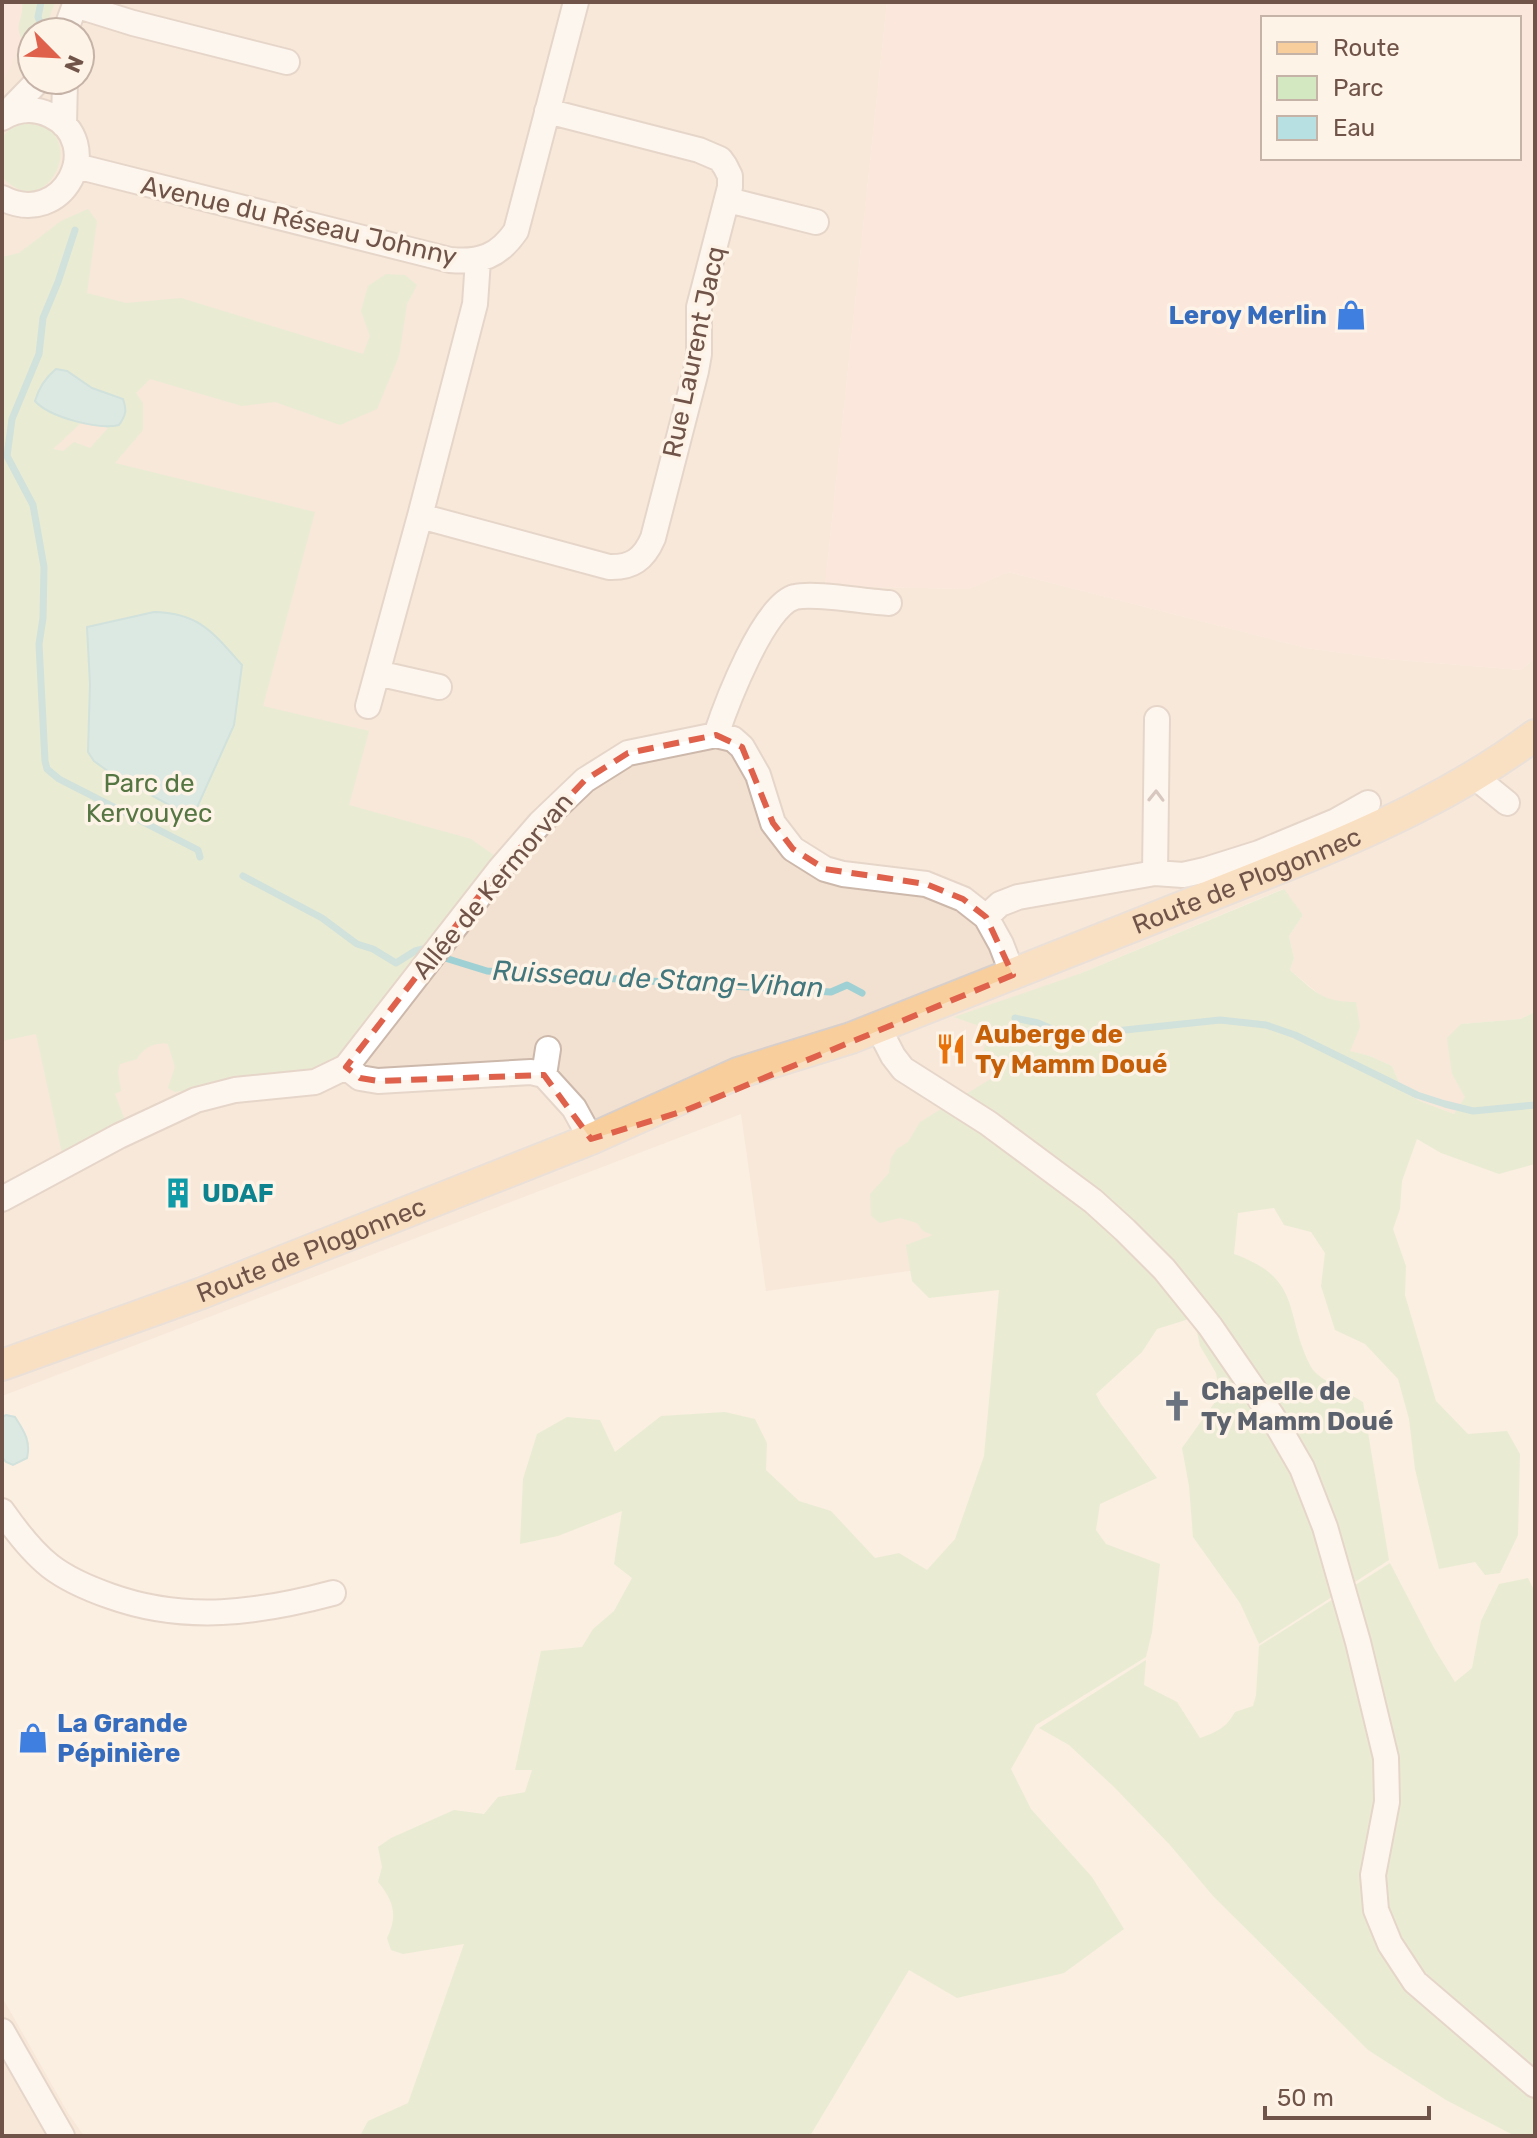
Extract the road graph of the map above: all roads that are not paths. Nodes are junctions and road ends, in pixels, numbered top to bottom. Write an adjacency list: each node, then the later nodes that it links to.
1 (576, 2): 6 (street, Avenue du Réseau Johnny)
2 (81, 10): 3 (street)
3 (287, 62)
4 (23, 96): 7 (street)
5 (65, 96): 8 (street)
6 (547, 111): 11 (street, Rue Laurent Jacq); 15 (street, Avenue du Réseau Johnny)
7 (3, 117): 8 (street)
8 (64, 125): 9 (street)
9 (76, 166): 12 (street); 15 (street, Avenue du Réseau Johnny)
10 (2, 198): 12 (street)
11 (728, 200): 14 (street); 16 (street, Rue Laurent Jacq)
12 (26, 205): 13 (street)
13 (2, 222)
14 (816, 222)
15 (478, 260): 16 (street)
16 (420, 516): 18 (street)
17 (889, 603): 22 (street)
18 (377, 673): 19 (street); 20 (street)
19 (439, 687)
20 (368, 706)
21 (1157, 719): 27 (street, Route de Plogonnec, one-way to 21)
22 (716, 735): 28 (street); 32 (street, Allée de Kermorvan)
23 (1535, 735): 24 (main road, Route de Plogonnec)
24 (1475, 777): 26 (street); 29 (main road, Route de Plogonnec)
25 (1368, 803): 27 (street, Route de Plogonnec)
26 (1507, 803)
27 (1155, 873): 28 (street, Route de Plogonnec)
28 (986, 917): 29 (street)
29 (1013, 975): 30 (main road, Route de Plogonnec)
30 (864, 1032): 34 (main road, Route de Plogonnec); 40 (street)
31 (548, 1049): 33 (street)
32 (346, 1067): 33 (street); 35 (street, Allée de Kermorvan)
33 (544, 1075): 34 (street)
34 (604, 1134): 36 (main road, Route de Plogonnec)
35 (2, 1199)
36 (2, 1365)
37 (2, 1511): 38 (street)
38 (333, 1593)
39 (2, 2031): 41 (street)
40 (1535, 2085)
41 (62, 2136)

